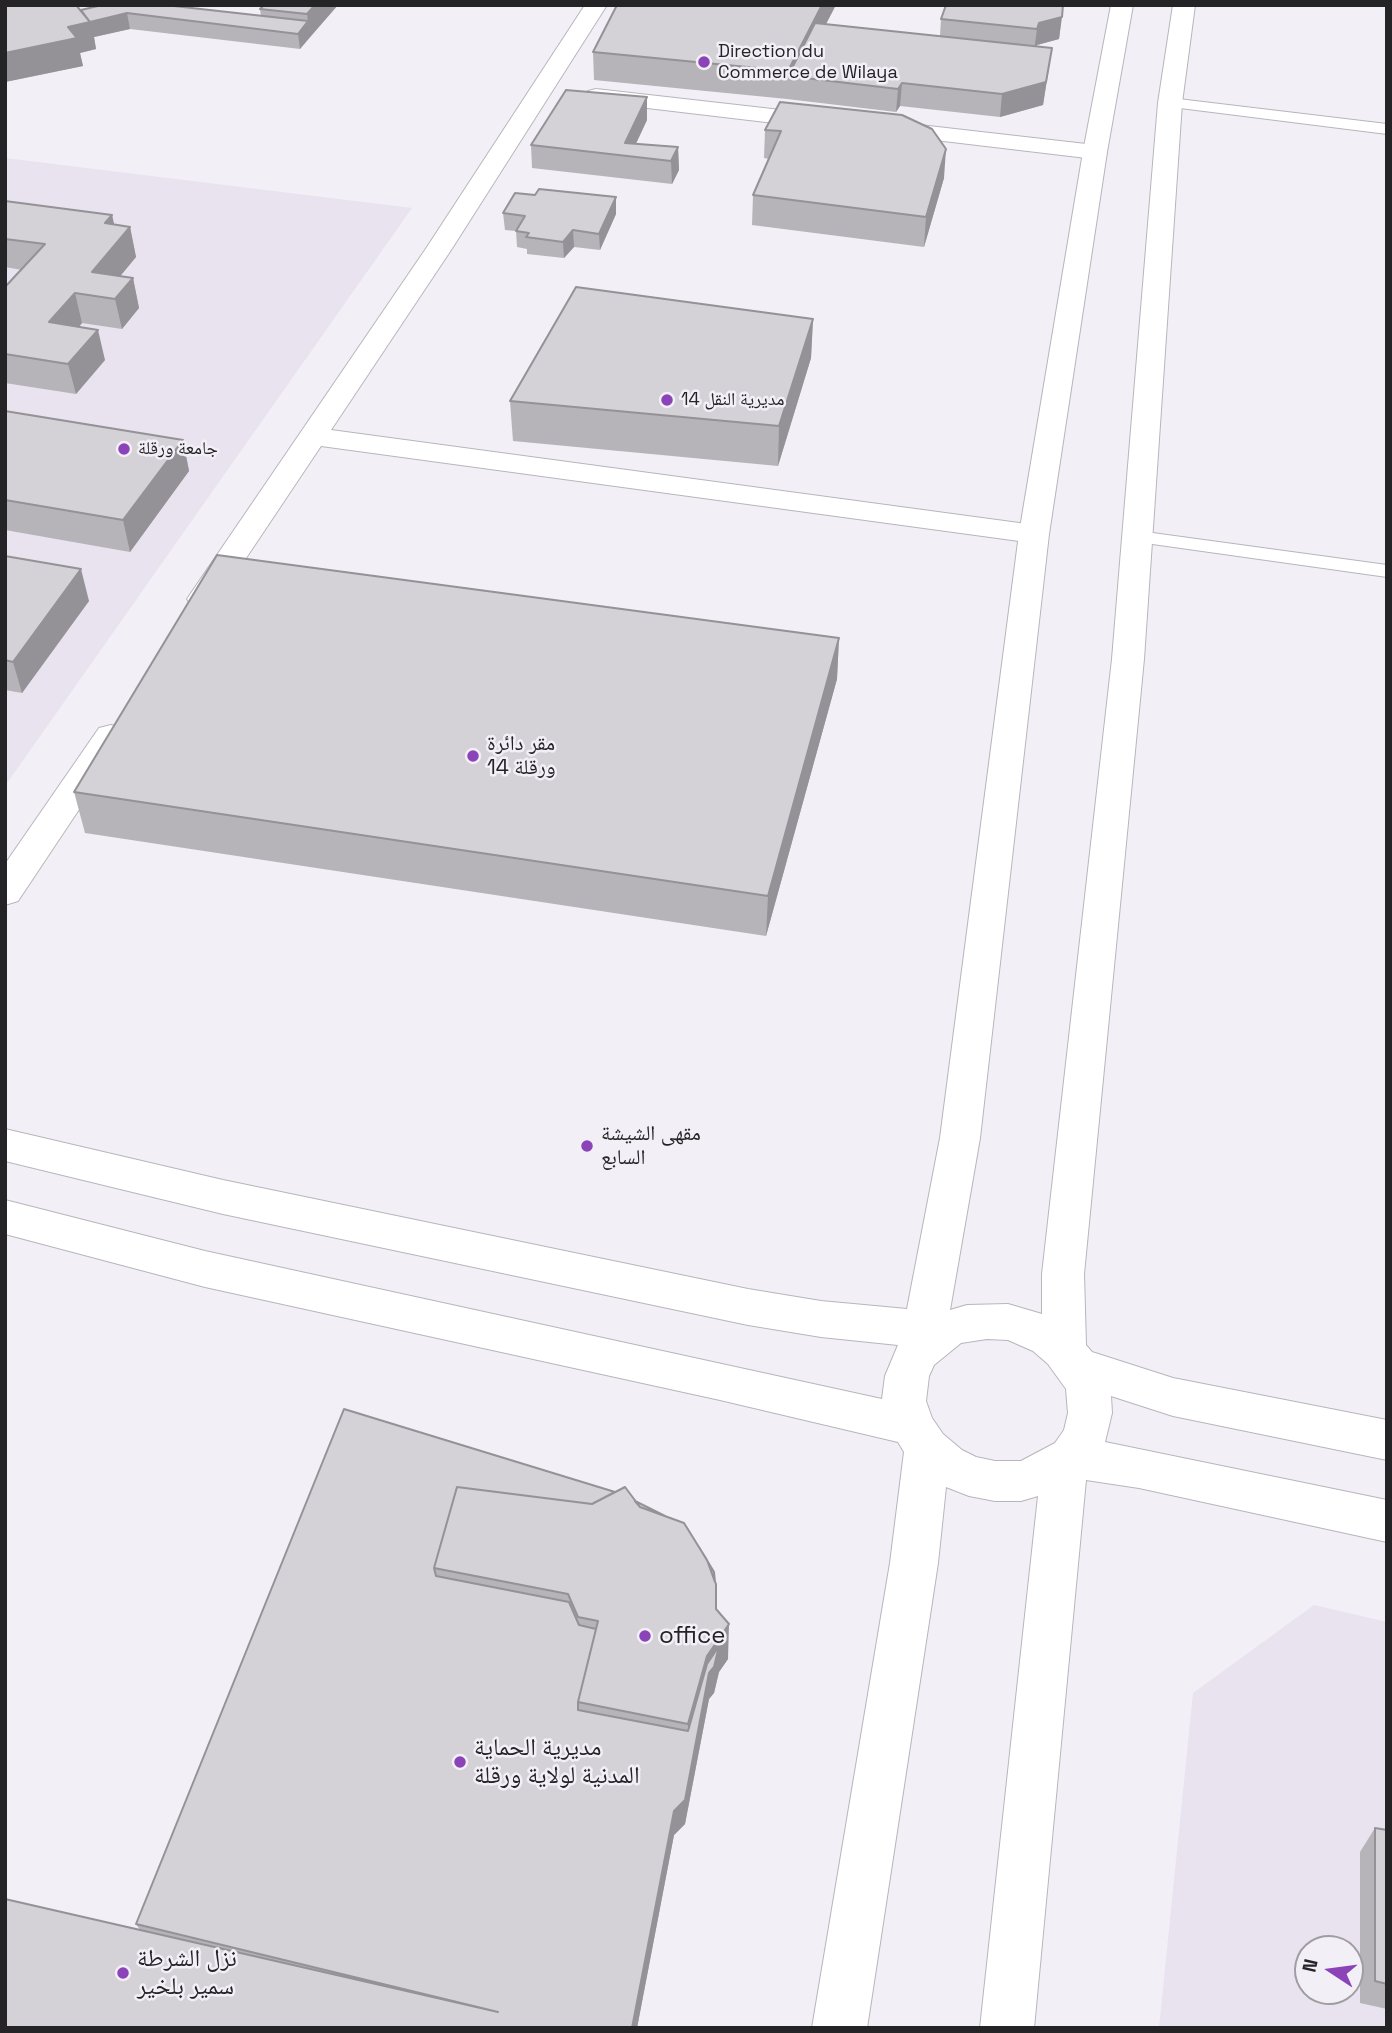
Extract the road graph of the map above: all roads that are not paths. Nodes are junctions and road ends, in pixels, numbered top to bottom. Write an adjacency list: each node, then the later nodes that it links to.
1 (596, 5): 4 (street)
2 (1122, 5): 7 (street)
3 (1184, 5): 5 (street)
4 (542, 90): 7 (street); 8 (street)
5 (1170, 103): 6 (lane); 10 (street)
6 (1387, 129)
7 (1095, 152): 9 (street)
8 (312, 436): 9 (street); 12 (street)
9 (1034, 534): 17 (street)
10 (1138, 537): 11 (lane); 18 (street)
11 (1387, 571)
12 (190, 619)
13 (128, 710): 14 (street)
14 (5, 892)
15 (5, 1145): 17 (street)
16 (5, 1217): 19 (street)
17 (930, 1337): 18 (street); 19 (street)
18 (1070, 1359): 20 (street); 21 (street)
19 (919, 1437): 21 (street); 23 (street)
20 (1387, 1440)
21 (1068, 1459): 22 (street); 24 (street)
22 (1387, 1521)
23 (839, 2028)
24 (1007, 2028)

